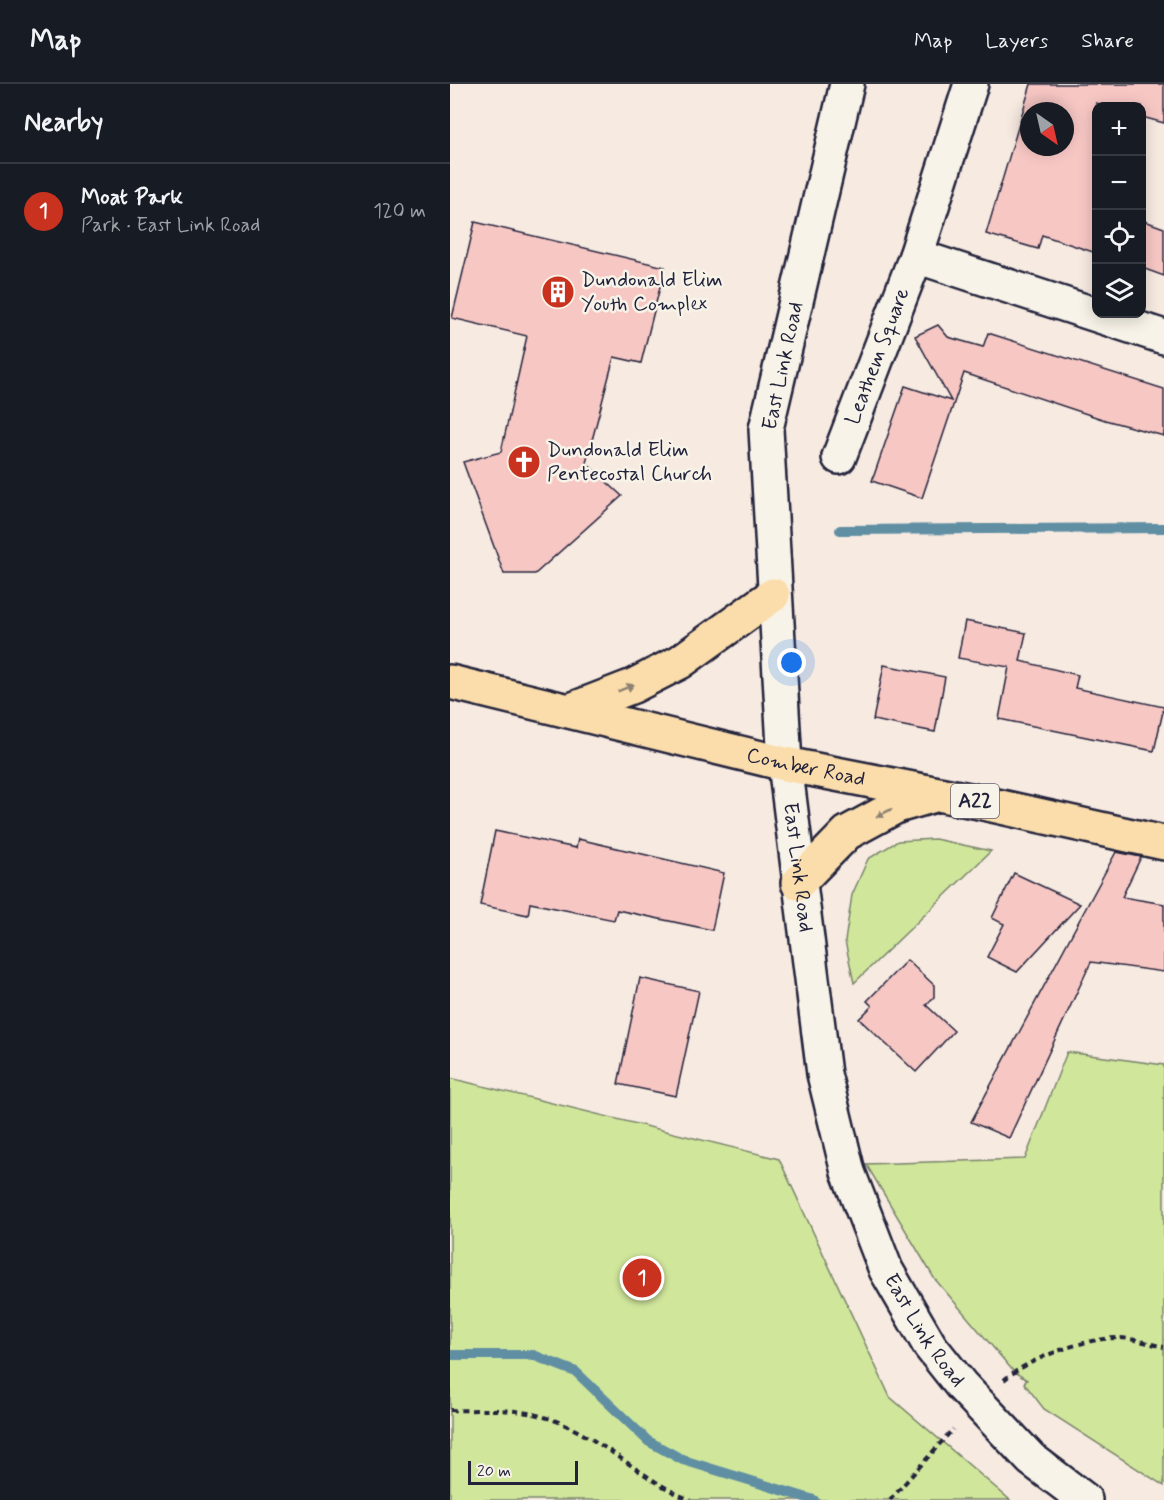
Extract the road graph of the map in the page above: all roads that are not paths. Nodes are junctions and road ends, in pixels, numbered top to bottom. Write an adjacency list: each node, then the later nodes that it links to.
1 (847, 84): 6 (street, East Link Road)
2 (971, 84): 3 (street, Leathem Square)
3 (916, 256): 4 (street); 5 (street, Leathem Square)
4 (1164, 337)
5 (839, 457)
6 (773, 595): 8 (highway, one-way to 6); 9 (street, East Link Road)
7 (450, 682): 8 (highway, Comber Road / A22)
8 (571, 710): 9 (highway, Comber Road / A22)
9 (785, 764): 10 (highway, Comber Road / A22); 12 (street, East Link Road)
10 (940, 794): 11 (highway, Comber Road / A22); 12 (highway, A22, one-way to 12)
11 (1164, 843)
12 (798, 883): 13 (street, East Link Road)
13 (1085, 1500)

